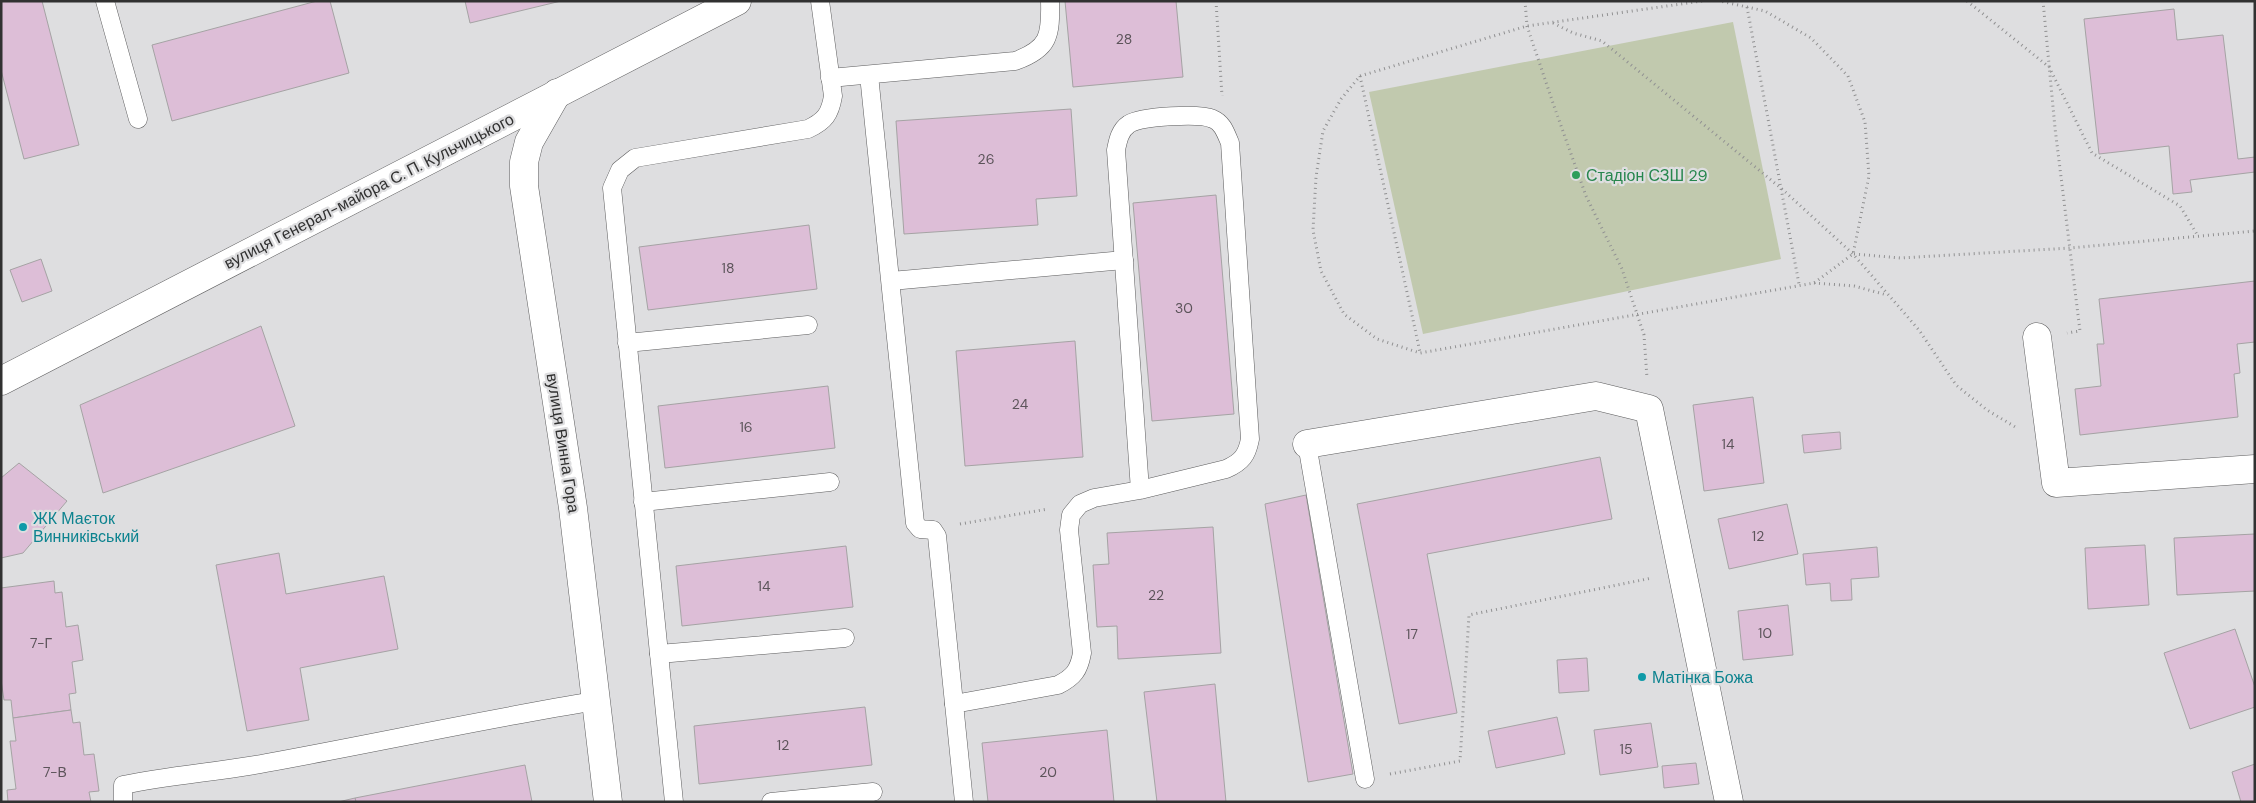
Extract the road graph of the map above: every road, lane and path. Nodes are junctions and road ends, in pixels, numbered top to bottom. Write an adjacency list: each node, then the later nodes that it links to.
1 (105, 1): 19 (lane)
2 (737, 1): 18 (street, вулиця Генерал-майора С. П. Кульчицького)
3 (820, 1): 17 (lane)
4 (1050, 1): 15 (lane)
5 (1216, 1): 20 (path)
6 (1525, 1): 13 (path)
7 (1702, 1): 12 (path)
8 (1720, 1): 11 (path)
9 (1967, 1): 14 (path)
10 (2043, 1): 14 (path)
11 (1746, 7): 21 (path); 25 (path)
12 (1552, 23): 13 (path); 21 (path)
13 (1528, 26): 16 (path); 31 (path)
14 (2049, 67): 23 (path); 24 (path)
15 (869, 74): 17 (lane); 27 (lane)
16 (1360, 76): 35 (path); 35 (path)
17 (830, 78): 34 (lane)
18 (557, 93): 36 (street, вулиця Генерал-майора С. П. Кульчицького); 49 (street, вулиця Винна Гора)
19 (138, 119)
20 (1225, 129): 26 (lane); 42 (lane)
21 (1782, 189): 25 (path); 29 (path)
22 (2255, 231): 23 (path)
23 (2198, 236): 24 (path)
24 (2070, 248): 25 (path); 33 (path)
25 (1853, 254): 28 (path); 30 (path)
26 (1124, 260): 27 (lane); 42 (lane)
27 (891, 281): 45 (lane)
28 (1814, 282): 29 (path); 30 (path)
29 (1799, 284): 31 (path)
30 (1887, 295): 38 (path)
31 (1638, 316): 35 (path); 37 (path)
32 (808, 325): 34 (lane)
33 (2037, 337): 40 (street)
34 (627, 343): 43 (lane)
35 (1420, 353)
36 (1, 381)
37 (1649, 409): 39 (street); 46 (street)
38 (2019, 430)
39 (1306, 444): 51 (lane)
40 (2255, 469)
41 (830, 482): 43 (lane)
42 (1140, 490): 44 (lane)
43 (643, 502): 48 (lane)
44 (1080, 504): 45 (path); 50 (lane)
45 (933, 530): 50 (lane)
46 (1682, 572): 51 (path); 58 (street)
47 (845, 638): 48 (lane)
48 (659, 654): 55 (lane)
49 (595, 701): 53 (lane); 54 (street, вулиця Винна Гора)
50 (954, 704): 57 (lane)
51 (1365, 779)
52 (873, 792): 56 (lane)
53 (123, 802)
54 (608, 802)
55 (674, 802)
56 (771, 802)
57 (964, 802)
58 (1729, 802)

